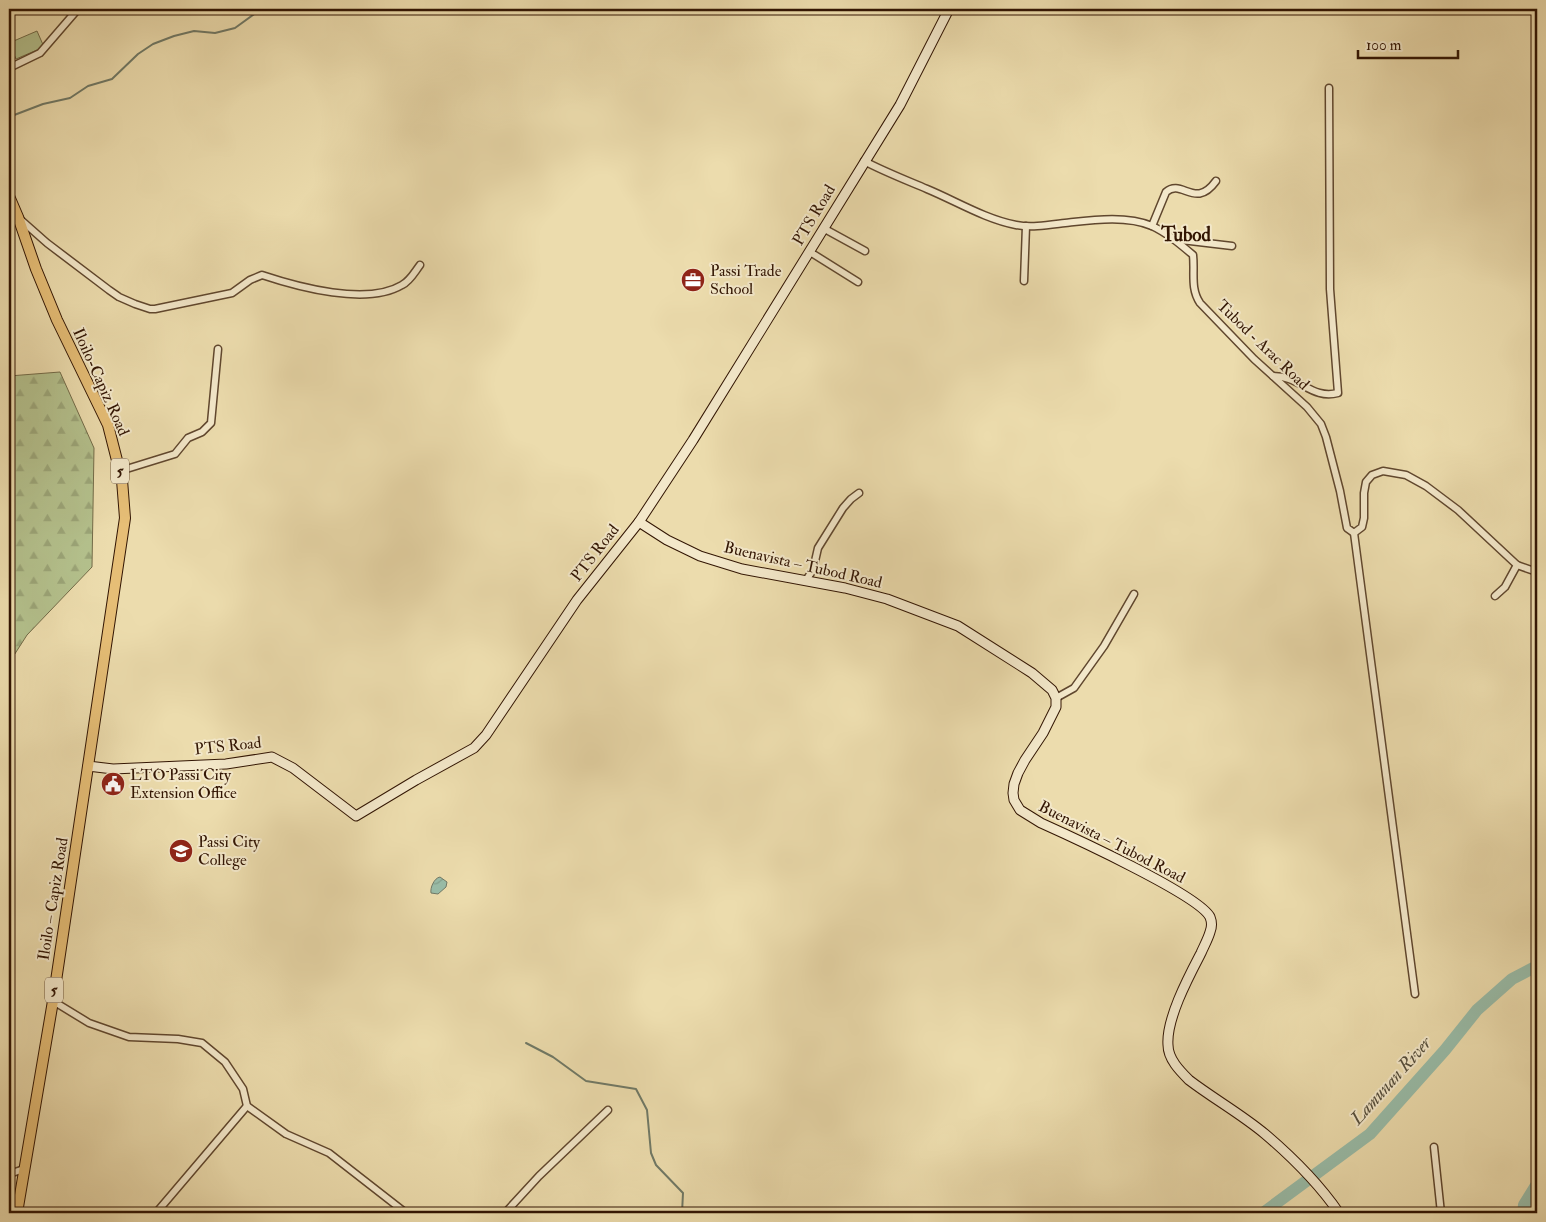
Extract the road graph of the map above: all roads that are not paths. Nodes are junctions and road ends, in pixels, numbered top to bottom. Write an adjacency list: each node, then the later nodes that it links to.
1 (78, 9): 3 (street)
2 (949, 9): 5 (main road, PTS Road)
3 (9, 68)
4 (1329, 88): 20 (street)
5 (864, 161): 9 (street, Tubod - Arac Road); 11 (main road, PTS Road)
6 (1216, 181): 10 (street)
7 (9, 196): 8 (highway, Iloilo-Capiz Road / 5)
8 (18, 217): 16 (street); 21 (highway, Iloilo-Capiz Road / 5)
9 (1026, 226): 10 (street, Tubod - Arac Road); 17 (street)
10 (1152, 226): 12 (street, Tubod - Arac Road)
11 (823, 228): 14 (street); 15 (main road, PTS Road)
12 (1173, 239): 13 (street); 20 (street, Tubod - Arac Road)
13 (1232, 246)
14 (865, 251)
15 (810, 252): 18 (street); 23 (main road, PTS Road)
16 (420, 266)
17 (1024, 281)
18 (858, 282)
19 (218, 349): 21 (street)
20 (1273, 376): 24 (street, Tubod - Arac Road)
21 (120, 470): 31 (highway, Iloilo-Capiz Road / 5)
22 (860, 493): 27 (street)
23 (639, 522): 27 (main road, Buenavista – Tubod Road); 31 (main road, PTS Road)
24 (1354, 533): 25 (street); 32 (street)
25 (1517, 565): 26 (street); 29 (street)
26 (1537, 572)
27 (806, 580): 30 (main road, Buenavista – Tubod Road)
28 (1134, 594): 30 (street)
29 (1495, 596)
30 (1056, 698): 39 (main road, Buenavista – Tubod Road)
31 (88, 766): 33 (highway, Iloilo – Capiz Road / 5)
32 (1416, 994)
33 (53, 1001): 34 (street); 37 (highway, Iloilo – Capiz Road / 5)
34 (246, 1106): 41 (street); 42 (street)
35 (608, 1110): 43 (street)
36 (1434, 1147): 44 (street)
37 (24, 1169): 38 (street); 40 (highway, Iloilo – Capiz Road / 5)
38 (9, 1174)
39 (1337, 1211)
40 (17, 1213)
41 (156, 1213)
42 (406, 1213)
43 (505, 1213)
44 (1441, 1213)

